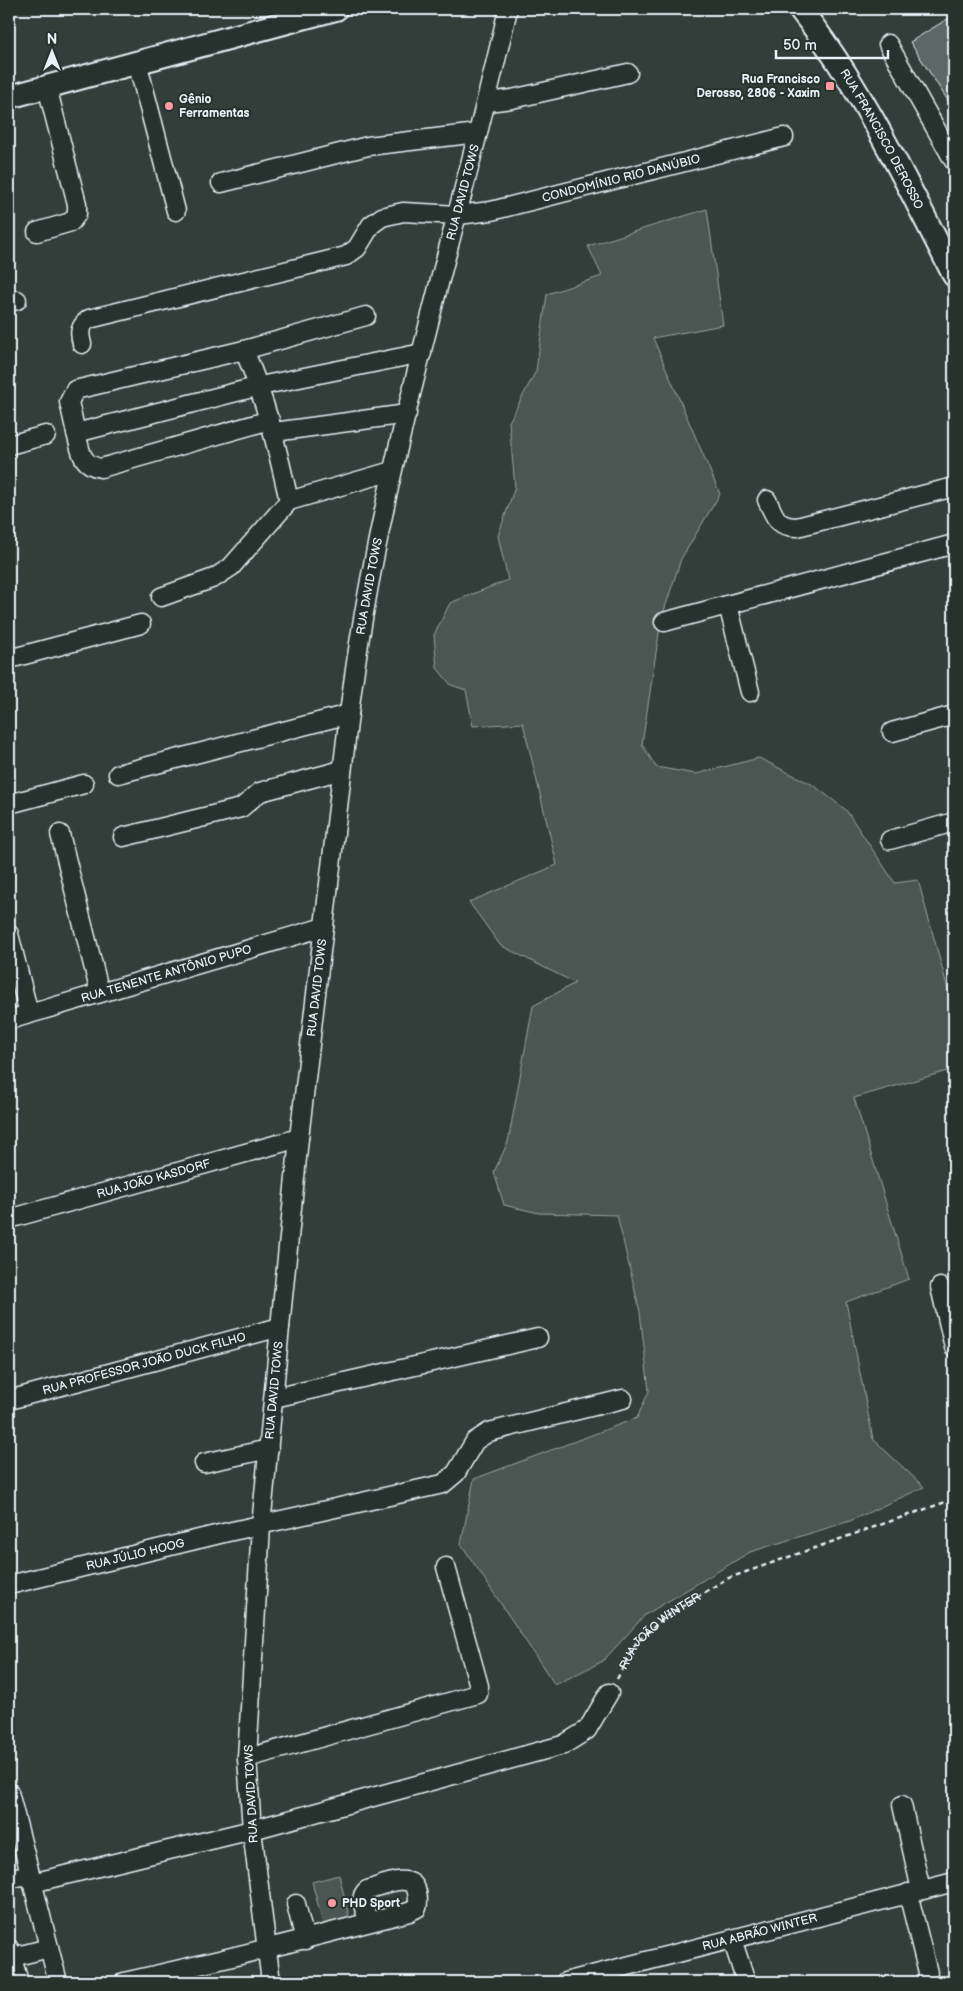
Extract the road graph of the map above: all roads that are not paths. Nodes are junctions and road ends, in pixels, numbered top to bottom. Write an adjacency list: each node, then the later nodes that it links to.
1 (336, 9): 5 (main road)
2 (508, 9): 9 (street, RUA DAVID TOWS)
3 (800, 9): 17 (main road, RUA FRANCISCO DEROSSO)
4 (888, 44): 12 (street)
5 (137, 62): 7 (main road); 14 (street)
6 (628, 73): 9 (street)
7 (47, 87): 8 (main road); 16 (street)
8 (9, 97)
9 (487, 102): 10 (street, RUA DAVID TOWS)
10 (478, 134): 13 (street); 15 (street, RUA DAVID TOWS)
11 (784, 137): 15 (street, CONDOMÍNIO RIO DANÚBIO)
12 (954, 161)
13 (221, 183)
14 (176, 211)
15 (458, 216): 19 (street, CONDOMÍNIO RIO DANÚBIO); 21 (street, RUA DAVID TOWS)
16 (37, 232)
17 (954, 275)
18 (366, 316): 20 (street)
19 (82, 344)
20 (244, 350): 22 (street); 25 (street)
21 (422, 354): 22 (street); 23 (street, RUA DAVID TOWS)
22 (260, 386): 24 (street); 25 (street)
23 (406, 414): 24 (street); 28 (street, RUA DAVID TOWS)
24 (272, 426): 25 (street); 31 (street)
25 (76, 433)
26 (46, 435): 27 (street)
27 (9, 445)
28 (392, 471): 31 (street); 39 (street, RUA DAVID TOWS)
29 (954, 487): 30 (street)
30 (767, 500)
31 (289, 501): 33 (street)
32 (954, 544): 34 (street)
33 (161, 597)
34 (728, 605): 35 (street); 38 (street)
35 (664, 622)
36 (141, 624): 37 (street)
37 (9, 659)
38 (750, 692)
39 (349, 714): 42 (street, RUA DAVID TOWS); 43 (street)
40 (954, 715): 41 (street)
41 (892, 732)
42 (342, 770): 48 (street); 50 (street, RUA DAVID TOWS)
43 (118, 774)
44 (84, 784): 45 (street)
45 (9, 804)
46 (954, 822): 49 (street)
47 (60, 834): 52 (street)
48 (123, 837)
49 (890, 840)
50 (324, 927): 52 (street, RUA TENENTE ANTÔNIO PUPO); 55 (street, RUA DAVID TOWS)
51 (9, 934): 53 (street)
52 (100, 993): 53 (street, RUA TENENTE ANTÔNIO PUPO)
53 (29, 1014): 54 (street, RUA TENENTE ANTÔNIO PUPO)
54 (9, 1020)
55 (299, 1138): 56 (street, RUA JOÃO KASDORF); 58 (street, RUA DAVID TOWS)
56 (9, 1219)
57 (940, 1287): 60 (street)
58 (280, 1326): 61 (street, RUA DAVID TOWS); 63 (street, RUA PROFESSOR JOÃO DUCK FILHO)
59 (538, 1338): 61 (street)
60 (954, 1347)
61 (274, 1398): 64 (street, RUA DAVID TOWS)
62 (623, 1399): 66 (street, RUA JÚLIO HOOG)
63 (9, 1400)
64 (269, 1449): 65 (street); 66 (street, RUA DAVID TOWS)
65 (204, 1462)
66 (261, 1526): 68 (street, RUA JÚLIO HOOG); 70 (street, RUA DAVID TOWS)
67 (446, 1566): 70 (street)
68 (9, 1585)
69 (609, 1693): 73 (street)
70 (247, 1758): 73 (street, RUA DAVID TOWS)
71 (10, 1797): 74 (street)
72 (902, 1805): 77 (street)
73 (252, 1830): 74 (street); 83 (street, RUA DAVID TOWS)
74 (31, 1878): 75 (street); 82 (street)
75 (9, 1879)
76 (954, 1882): 77 (street, RUA ABRÃO WINTER)
77 (915, 1892): 80 (street, RUA ABRÃO WINTER); 85 (street)
78 (296, 1904): 81 (street)
79 (369, 1922): 81 (street)
80 (732, 1939): 90 (street, RUA ABRÃO WINTER); 91 (street)
81 (305, 1940): 83 (street)
82 (49, 1948): 84 (street); 87 (street)
83 (267, 1949): 88 (street); 89 (street, RUA DAVID TOWS)
84 (10, 1955): 86 (street)
85 (928, 1973)
86 (19, 1982)
87 (58, 1982)
88 (124, 1982)
89 (271, 1982)
90 (565, 1982)
91 (746, 1982)

